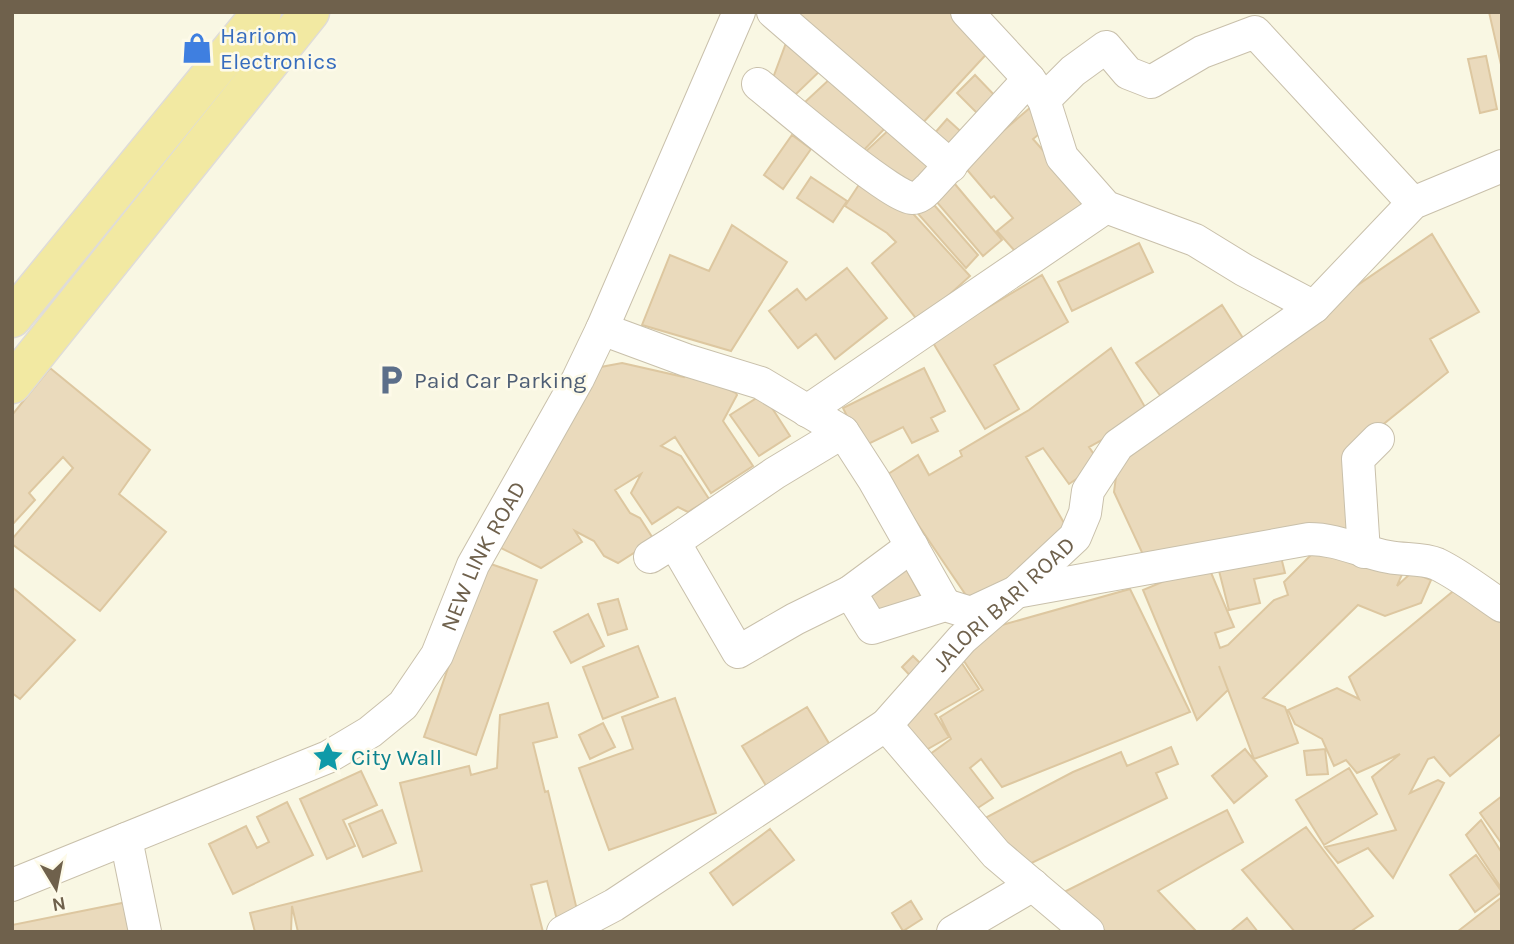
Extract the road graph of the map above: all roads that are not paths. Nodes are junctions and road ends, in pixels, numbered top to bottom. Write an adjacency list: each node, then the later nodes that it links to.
1 (262, 12): 14 (main road)
2 (310, 12): 16 (main road)
3 (739, 12): 15 (street, NEW LINK ROAD)
4 (773, 12): 9 (street)
5 (967, 12): 8 (street)
6 (1251, 22): 8 (street); 11 (street)
7 (758, 84): 9 (street)
8 (1036, 90): 9 (street); 12 (street)
9 (951, 166)
10 (1502, 166): 11 (street, JALORI BARI ROAD)
11 (1413, 203): 13 (street, JALORI BARI ROAD)
12 (1106, 207): 13 (street); 17 (street)
13 (1314, 307): 23 (street, JALORI BARI ROAD)
14 (12, 318)
15 (602, 329): 17 (street); 27 (street, NEW LINK ROAD)
16 (12, 384)
17 (807, 411): 18 (street)
18 (843, 432): 20 (street); 22 (street)
19 (1378, 439): 21 (street)
20 (912, 546): 22 (street); 24 (street)
21 (1364, 552): 23 (street); 25 (street)
22 (850, 592): 24 (street)
23 (1016, 592): 24 (street); 26 (street, JALORI BARI ROAD)
24 (945, 605)
25 (1502, 606)
26 (886, 726): 28 (street); 30 (street, JALORI BARI ROAD)
27 (126, 839): 29 (street, NEW LINK ROAD); 31 (street)
28 (1033, 885): 33 (street); 34 (street)
29 (12, 886)
30 (615, 918): 32 (street, JALORI BARI ROAD)
31 (145, 932)
32 (563, 932)
33 (953, 932)
34 (1088, 932)

